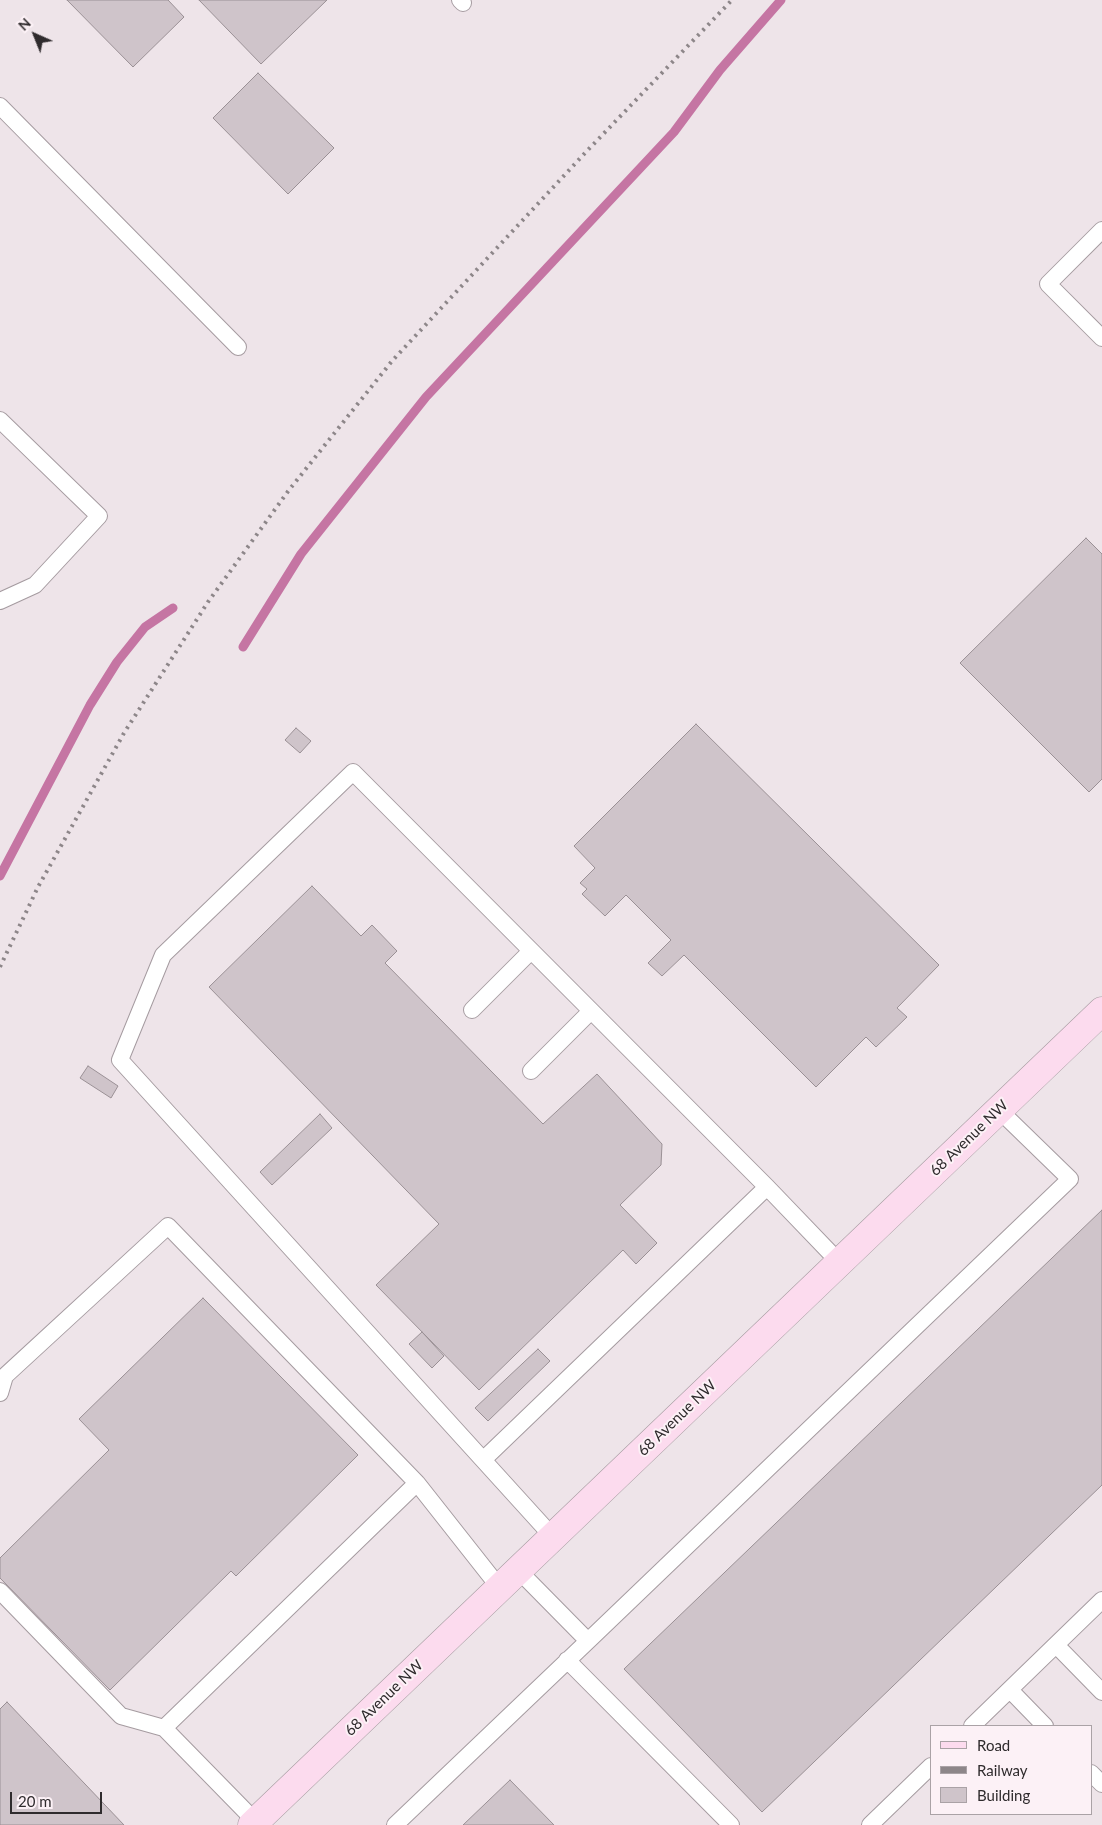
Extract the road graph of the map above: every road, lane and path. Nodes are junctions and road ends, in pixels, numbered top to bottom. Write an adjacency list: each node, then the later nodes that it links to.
1 (0, 106): 4 (lane)
2 (1102, 230): 3 (lane)
3 (1102, 338)
4 (238, 347)
5 (0, 420): 6 (lane)
6 (0, 601)
7 (531, 951): 8 (lane); 9 (lane); 16 (lane)
8 (472, 1010)
9 (591, 1011): 11 (lane); 13 (lane)
10 (1102, 1011): 12 (street, 68 Avenue NW)
11 (531, 1071)
12 (999, 1110): 14 (street, 68 Avenue NW); 22 (lane)
13 (767, 1187): 14 (lane); 16 (lane)
14 (839, 1262): 18 (street, 68 Avenue NW)
15 (0, 1393): 17 (lane)
16 (484, 1460): 18 (lane)
17 (417, 1483): 19 (lane); 29 (lane)
18 (553, 1538): 19 (street, 68 Avenue NW)
19 (509, 1579): 22 (lane); 33 (street, 68 Avenue NW)
20 (0, 1591): 29 (lane)
21 (1102, 1600): 23 (lane)
22 (588, 1640): 24 (lane)
23 (1056, 1645): 25 (lane); 26 (lane)
24 (567, 1660): 34 (lane); 35 (lane)
25 (1010, 1690): 27 (lane); 28 (lane)
26 (1102, 1692)
27 (973, 1725)
28 (1044, 1725)
29 (164, 1728): 33 (lane)
30 (930, 1767): 36 (lane)
31 (1092, 1774): 32 (lane)
32 (1102, 1784)
33 (254, 1823)
34 (395, 1825)
35 (731, 1825)
36 (870, 1825)

